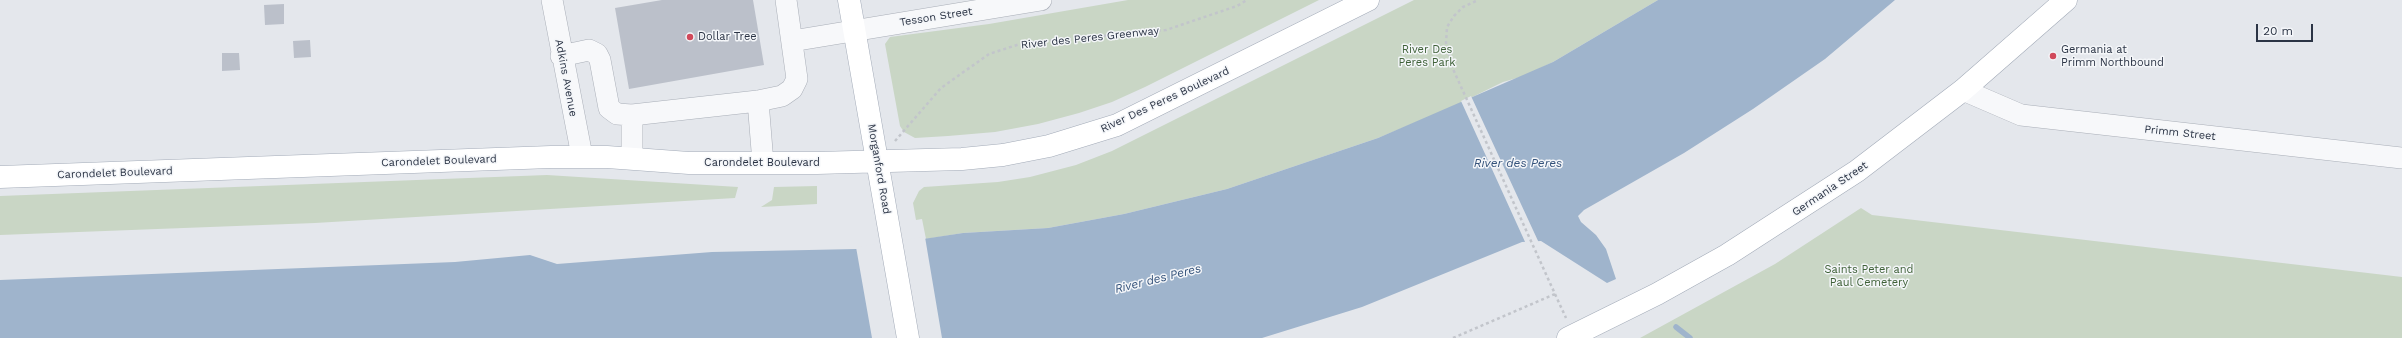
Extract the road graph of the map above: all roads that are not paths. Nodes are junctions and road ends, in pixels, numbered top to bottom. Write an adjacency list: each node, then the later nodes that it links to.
1 (552, 0): 9 (street, Adkins Avenue)
2 (786, 0): 8 (street)
3 (850, 0): 7 (main road, Morganford Road)
4 (1041, 0): 7 (street, Tesson Street)
5 (2066, 0): 10 (main road, Germania Street)
6 (1361, 2): 16 (main road, River Des Peres Boulevard)
7 (855, 30): 8 (street, Tesson Street); 16 (main road, Morganford Road)
8 (792, 41): 11 (street)
9 (561, 56): 12 (street); 13 (street, Adkins Avenue)
10 (1963, 90): 15 (street, Primm Street); 20 (main road, Germania Street)
11 (758, 100): 12 (street); 17 (street)
12 (632, 115): 14 (street)
13 (582, 156): 14 (main road, Carondelet Boulevard); 18 (main road, Carondelet Boulevard)
14 (632, 158): 17 (main road, Carondelet Boulevard)
15 (2402, 158)
16 (877, 161): 17 (main road, Carondelet Boulevard); 19 (main road, Morganford Road)
17 (763, 163)
18 (0, 177)
19 (908, 338)
20 (1568, 338)

